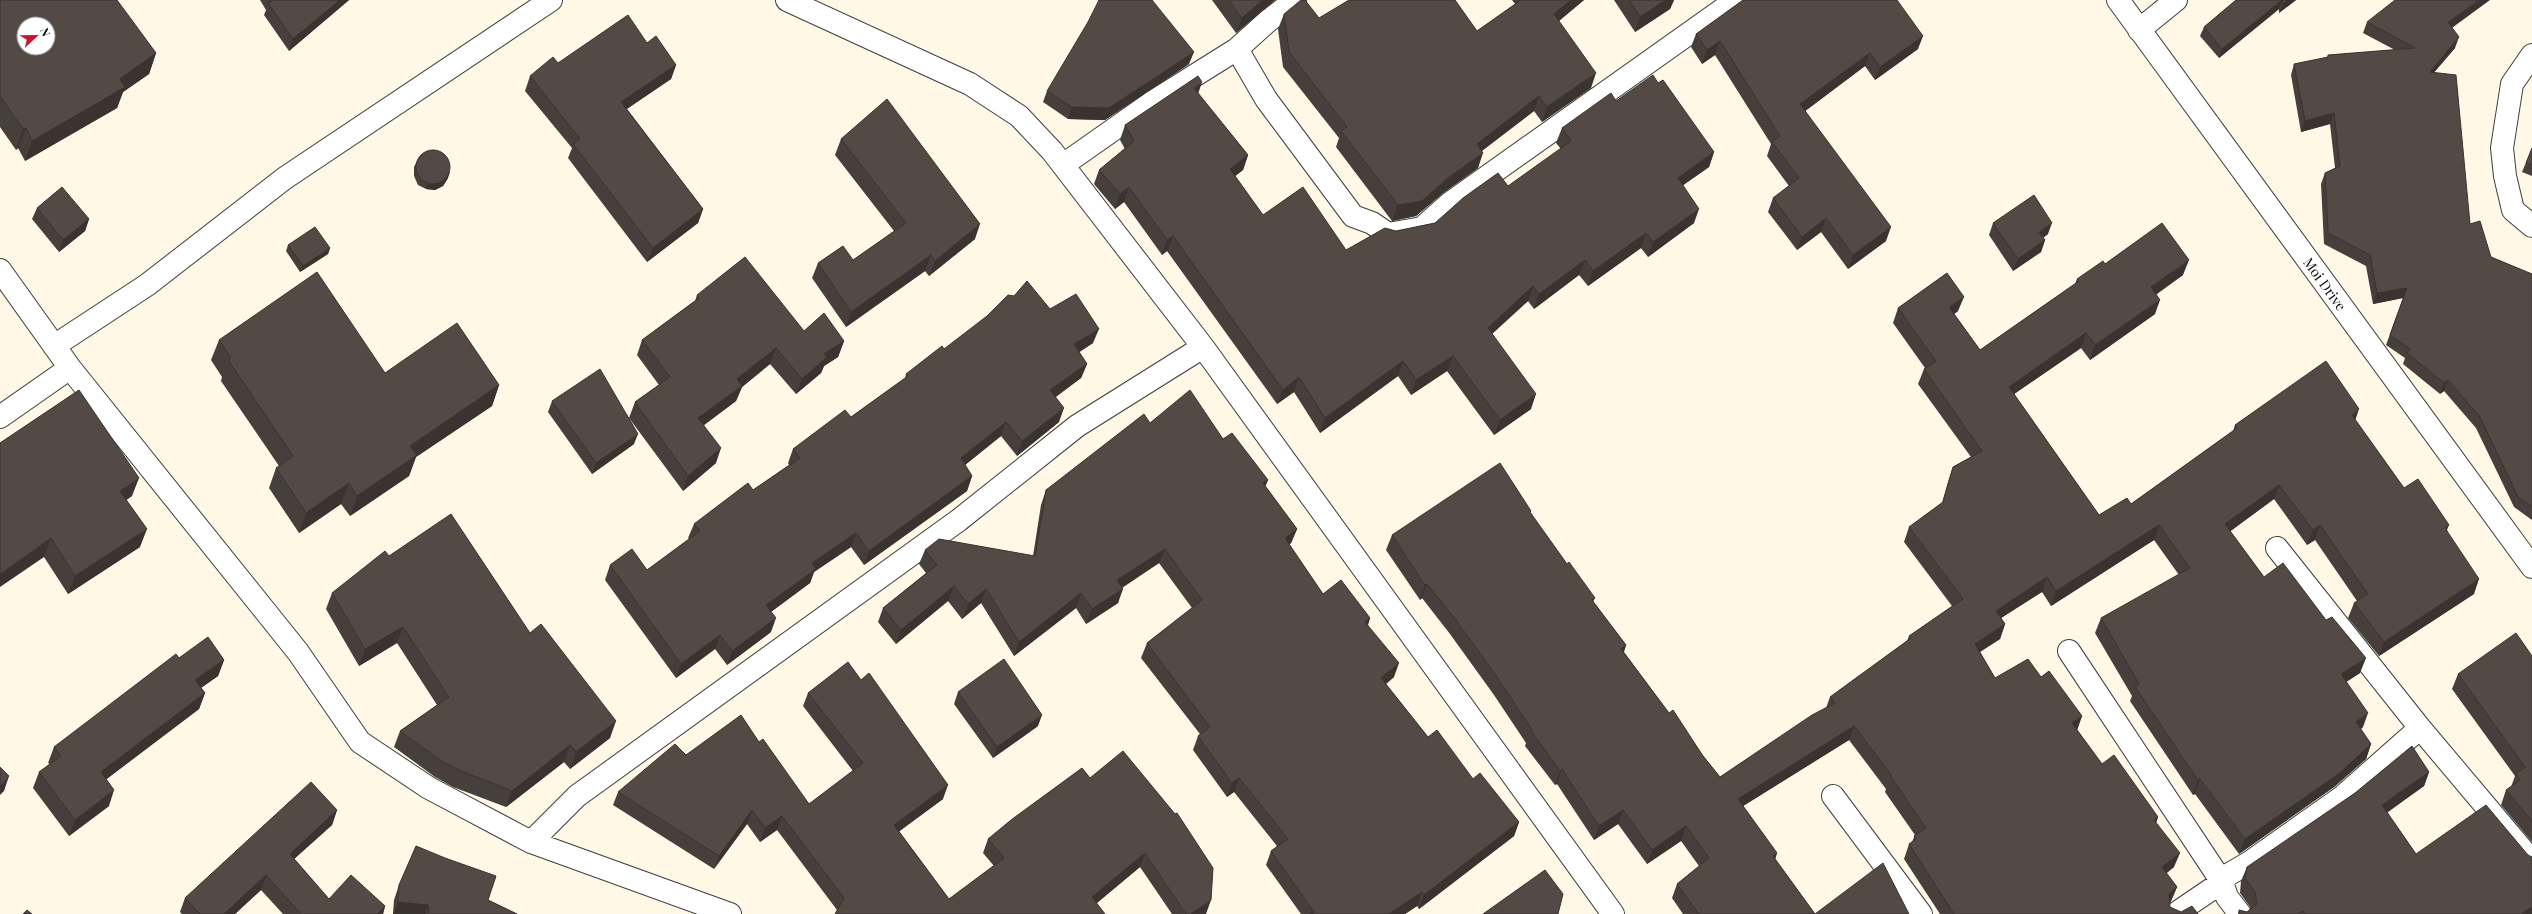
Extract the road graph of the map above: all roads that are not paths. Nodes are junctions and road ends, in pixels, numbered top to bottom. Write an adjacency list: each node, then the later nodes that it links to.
1 (551, 0): 13 (street)
2 (787, 0): 10 (street)
3 (1295, 0): 8 (street)
4 (1736, 0): 8 (street)
5 (2118, 0): 7 (street, Moi Drive)
6 (2176, 0): 7 (street)
7 (2139, 30): 18 (street, Moi Drive)
8 (1237, 49): 10 (street)
9 (2532, 55): 11 (street)
10 (1063, 165): 14 (street)
11 (2532, 226)
12 (0, 270): 13 (street)
13 (54, 346): 15 (street)
14 (1203, 347): 22 (street); 26 (street)
15 (70, 368): 16 (street); 22 (street)
16 (0, 417)
17 (2277, 548): 20 (street)
18 (2532, 567)
19 (2069, 651): 24 (street)
20 (2420, 728): 23 (street); 24 (street)
21 (1833, 796): 27 (street)
22 (530, 842): 25 (street)
23 (2532, 861)
24 (2222, 882): 28 (street); 29 (street)
25 (730, 914)
26 (1613, 914)
27 (1921, 914)
28 (2175, 914)
29 (2240, 914)

